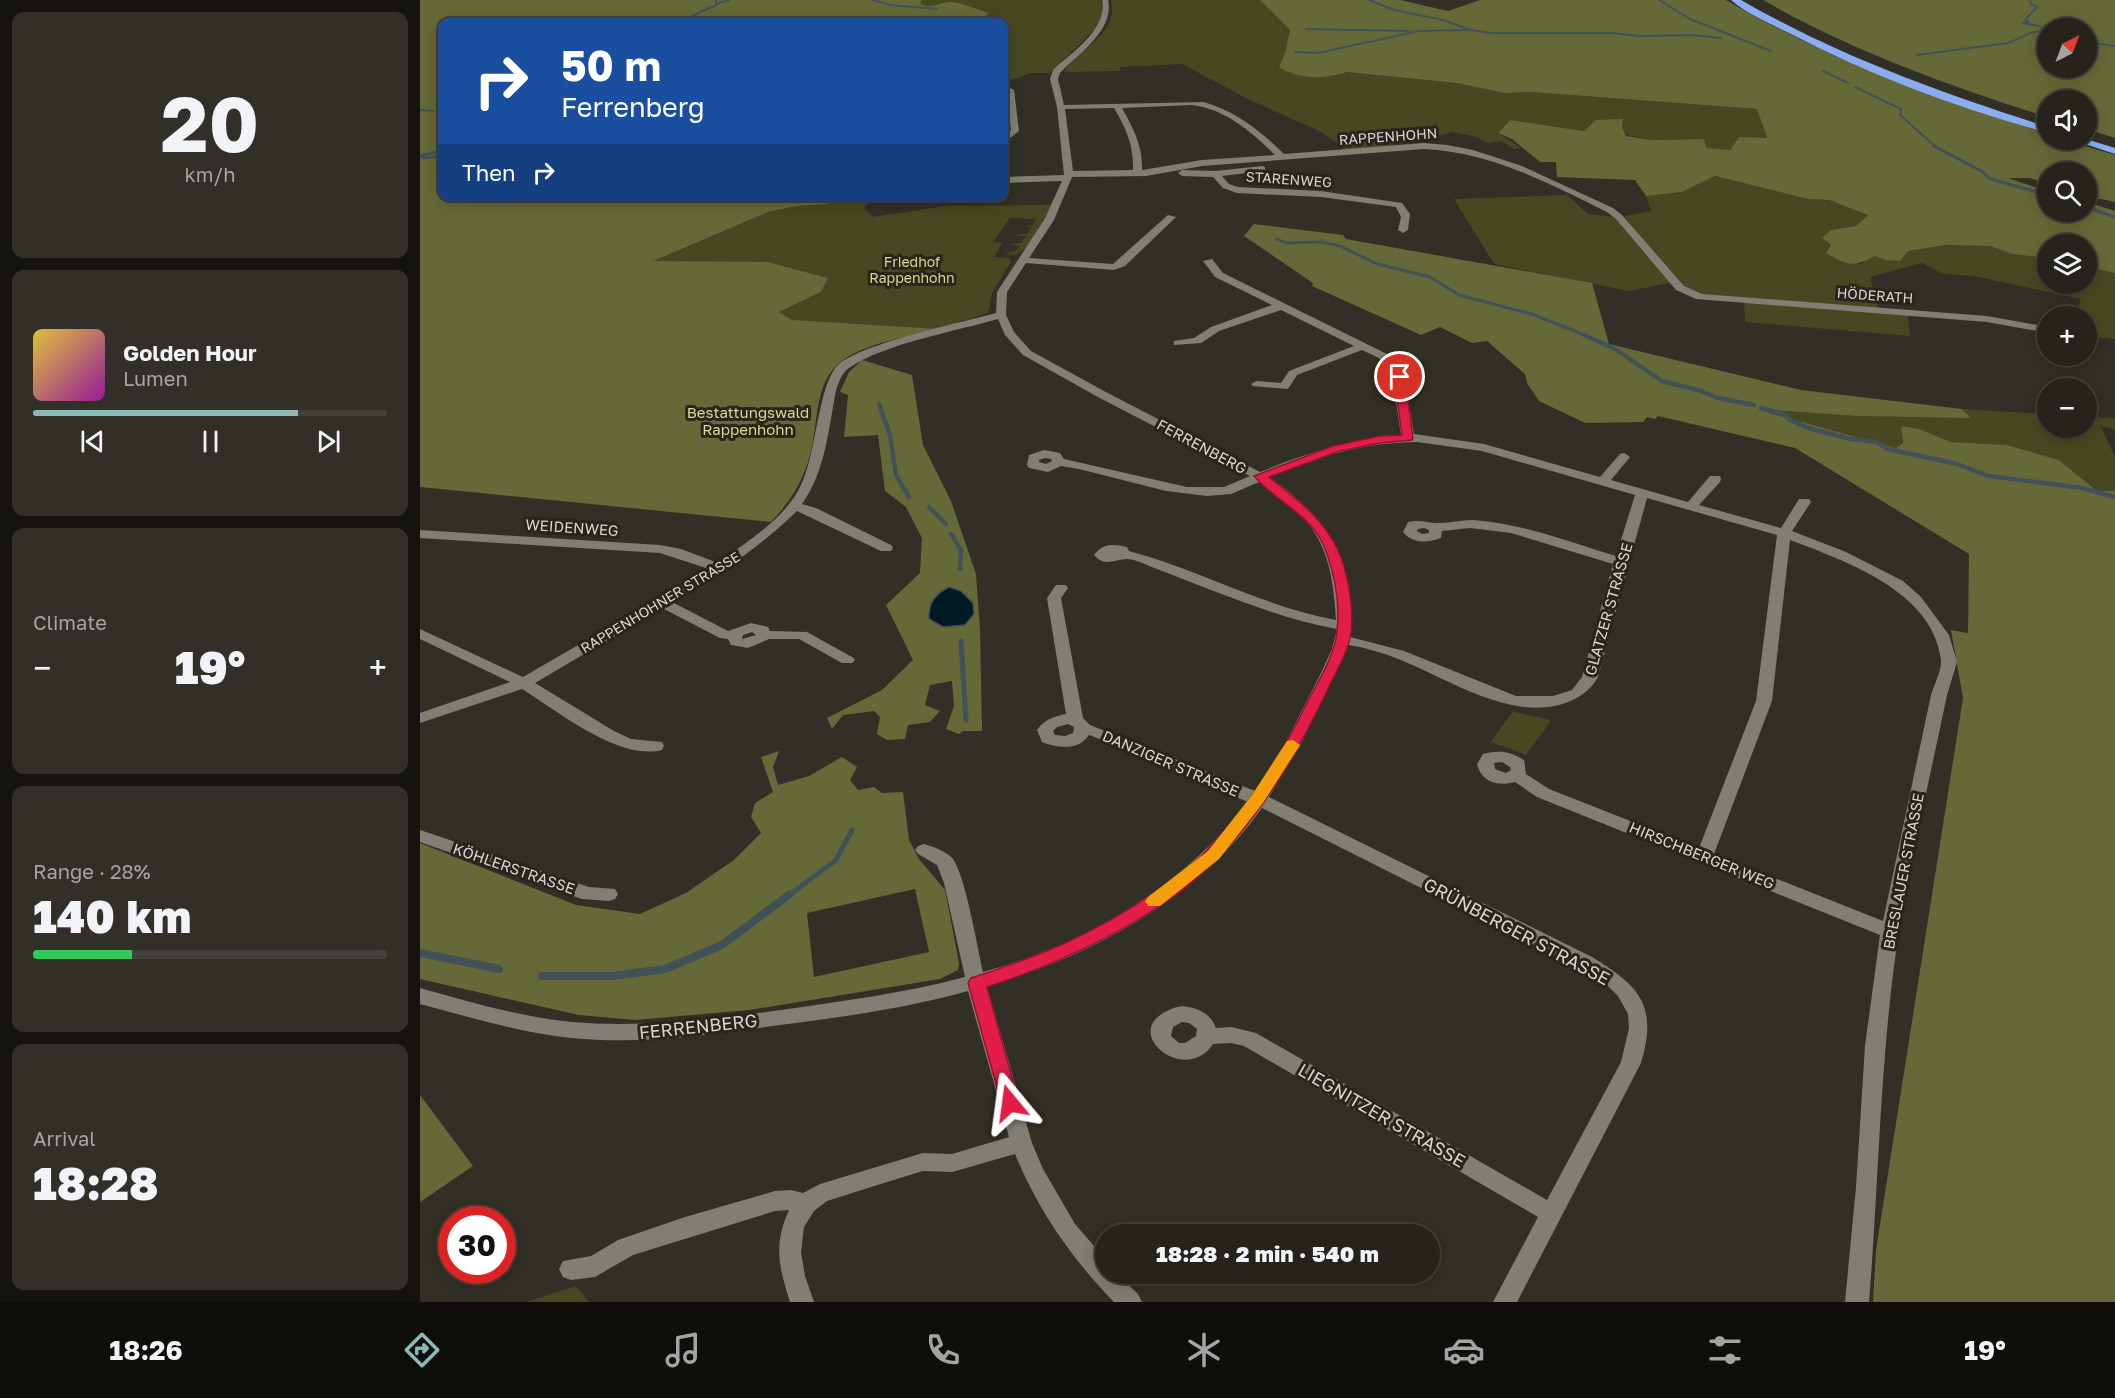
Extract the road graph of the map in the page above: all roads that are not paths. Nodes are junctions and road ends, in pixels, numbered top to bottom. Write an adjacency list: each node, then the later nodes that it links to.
1 (1105, 0): 6 (street)
2 (1735, 0): 8 (highway)
3 (1752, 0): 7 (highway)
4 (1010, 90): 9 (street)
5 (1117, 106): 6 (street); 14 (street); 16 (street)
6 (1062, 107): 18 (street)
7 (2037, 118)
8 (2037, 126)
9 (1008, 137)
10 (2097, 137): 11 (highway)
11 (2115, 143)
12 (2097, 146): 13 (highway)
13 (2115, 151)
14 (1281, 156): 16 (street, RAPPENHOHN); 24 (street, RAPPENHOHN)
15 (1262, 170): 17 (street, STARENWEG)
16 (1137, 173): 17 (street, RAPPENHOHN); 18 (street, RAPPENHOHN)
17 (1215, 174): 21 (street, STARENWEG)
18 (1069, 176): 19 (street, RAPPENHOHN); 22 (street)
19 (1008, 180)
20 (1171, 217): 22 (street)
21 (1403, 230)
22 (1023, 260): 26 (street)
23 (1208, 261): 25 (street)
24 (1700, 297): 27 (street, HÖDERATH)
25 (1281, 306): 28 (street); 29 (street)
26 (1001, 315): 34 (street, FERRENBERG); 39 (street, RAPPENHOHNER STRASSE)
27 (2037, 328)
28 (1178, 343)
29 (1363, 346): 30 (street); 31 (street)
30 (1257, 384)
31 (1408, 438): 34 (street, BRESLAUER STRASSE); 36 (street, BRESLAUER STRASSE)
32 (1624, 457): 36 (street)
33 (1059, 462): 34 (street, BRESLAUER STRASSE)
34 (1260, 476): 51 (street, FERRENBERG)
35 (1715, 479): 40 (street)
36 (1603, 482): 37 (street, BRESLAUER STRASSE)
37 (1642, 493): 40 (street, BRESLAUER STRASSE); 46 (street, GLATZER STRASSE)
38 (1804, 502): 42 (street)
39 (794, 506): 44 (street); 47 (street, RAPPENHOHNER STRASSE)
40 (1692, 506): 42 (street, BRESLAUER STRASSE)
41 (1436, 528): 46 (street)
42 (1784, 533): 60 (street); 62 (street, BRESLAUER STRASSE)
43 (420, 534): 47 (street, WEIDENWEG)
44 (886, 548)
45 (1123, 554): 51 (street, GLATZER STRASSE)
46 (1621, 562): 51 (street, GLATZER STRASSE)
47 (720, 568): 49 (street, RAPPENHOHNER STRASSE)
48 (1061, 588): 57 (street, DANZIGER STRASSE)
49 (662, 603): 52 (street); 53 (street, RAPPENHOHNER STRASSE)
50 (420, 633): 53 (street)
51 (1343, 633): 57 (street, FERRENBERG)
52 (847, 660)
53 (524, 683): 54 (street, RAPPENHOHNER STRASSE); 55 (street)
54 (422, 717)
55 (656, 746)
56 (1516, 775): 60 (street, HIRSCHBERGER WEG)
57 (1258, 799): 63 (street, FERRENBERG); 68 (street, GRÜNBERGER STRASSE)
58 (420, 836): 61 (street, KÖHLERSTRASSE)
59 (924, 850): 63 (street)
60 (1705, 856): 62 (street, HIRSCHBERGER WEG)
61 (609, 894)
62 (1890, 931): 73 (street, BRESLAUER STRASSE)
63 (977, 983): 64 (street, FERRENBERG); 66 (street)
64 (420, 996)
65 (1206, 1036): 68 (street, LIEGNITZER STRASSE)
66 (1021, 1143): 67 (street); 71 (street)
67 (806, 1204): 69 (street); 70 (street)
68 (1552, 1214): 72 (street, GRÜNBERGER STRASSE)
69 (571, 1269)
70 (802, 1302)
71 (1130, 1302)
72 (1505, 1302)
73 (1857, 1302)

